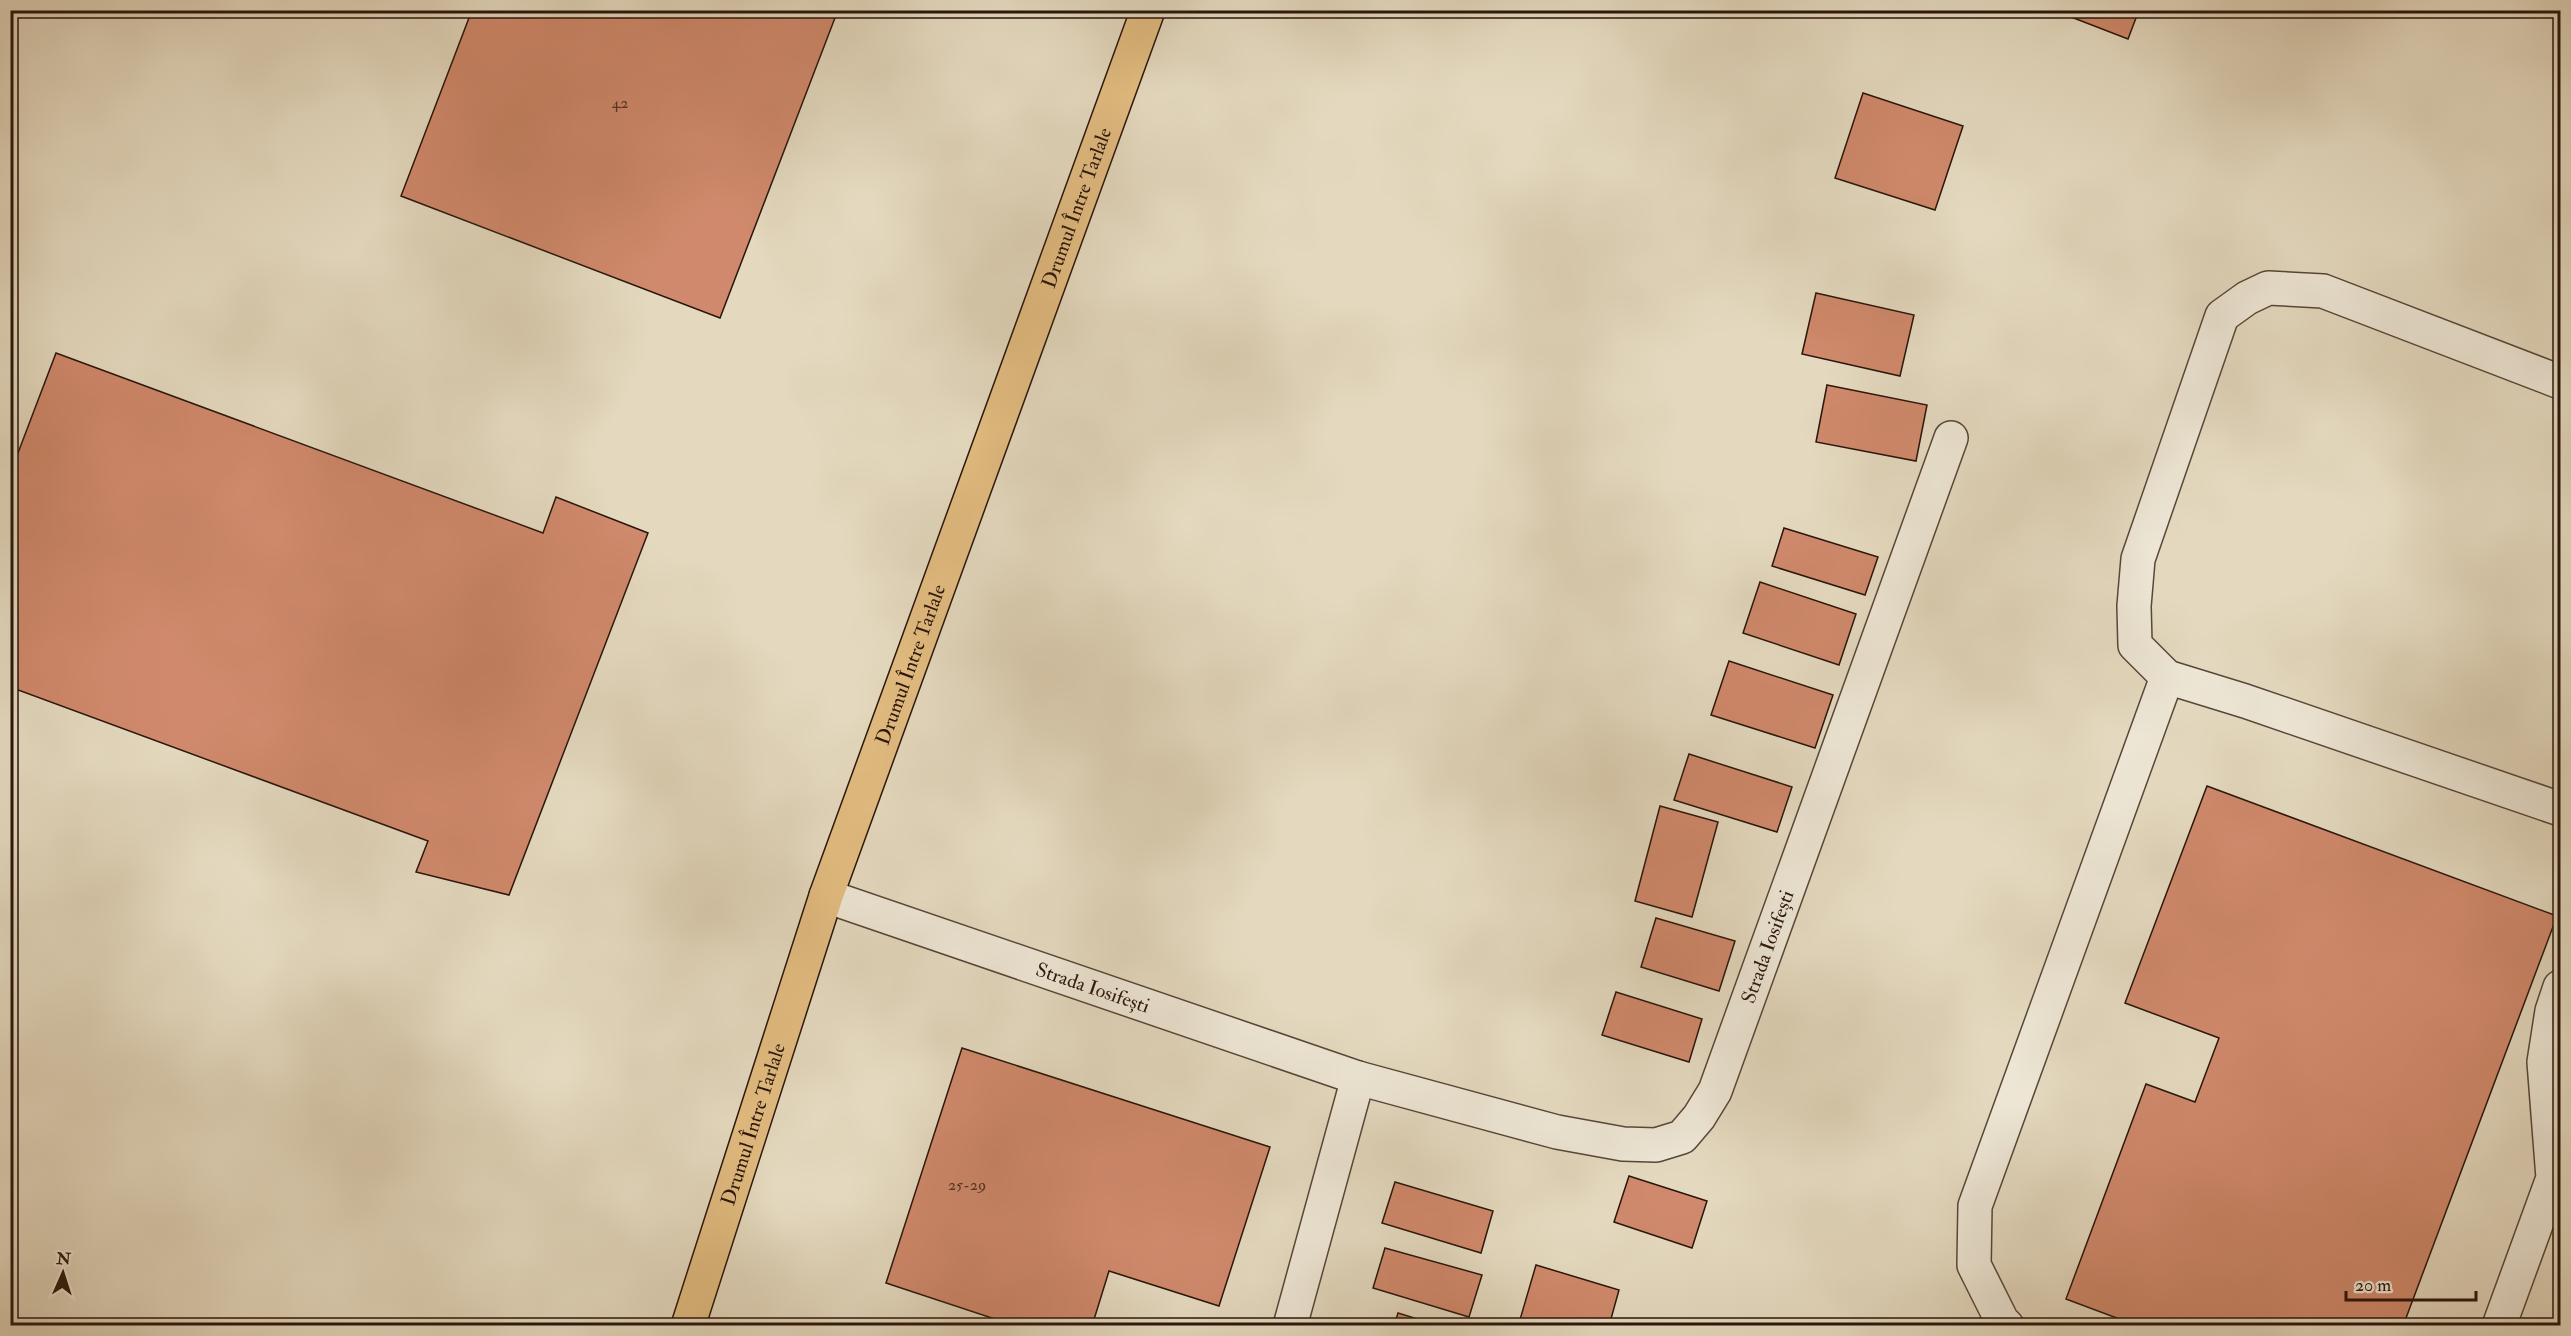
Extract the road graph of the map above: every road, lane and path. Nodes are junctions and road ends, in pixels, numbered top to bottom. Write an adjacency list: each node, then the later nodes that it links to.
1 (1148, 10): 6 (main road, Drumul Între Tarlale)
2 (2560, 382): 4 (street)
3 (1951, 438): 8 (street, Strada Iosifești)
4 (2167, 677): 5 (street); 11 (street)
5 (2560, 809)
6 (826, 896): 8 (street, Strada Iosifești); 9 (main road, Drumul Între Tarlale)
7 (2560, 987): 12 (street)
8 (1358, 1078): 10 (street)
9 (688, 1326)
10 (1290, 1326)
11 (2007, 1326)
12 (2499, 1326)

